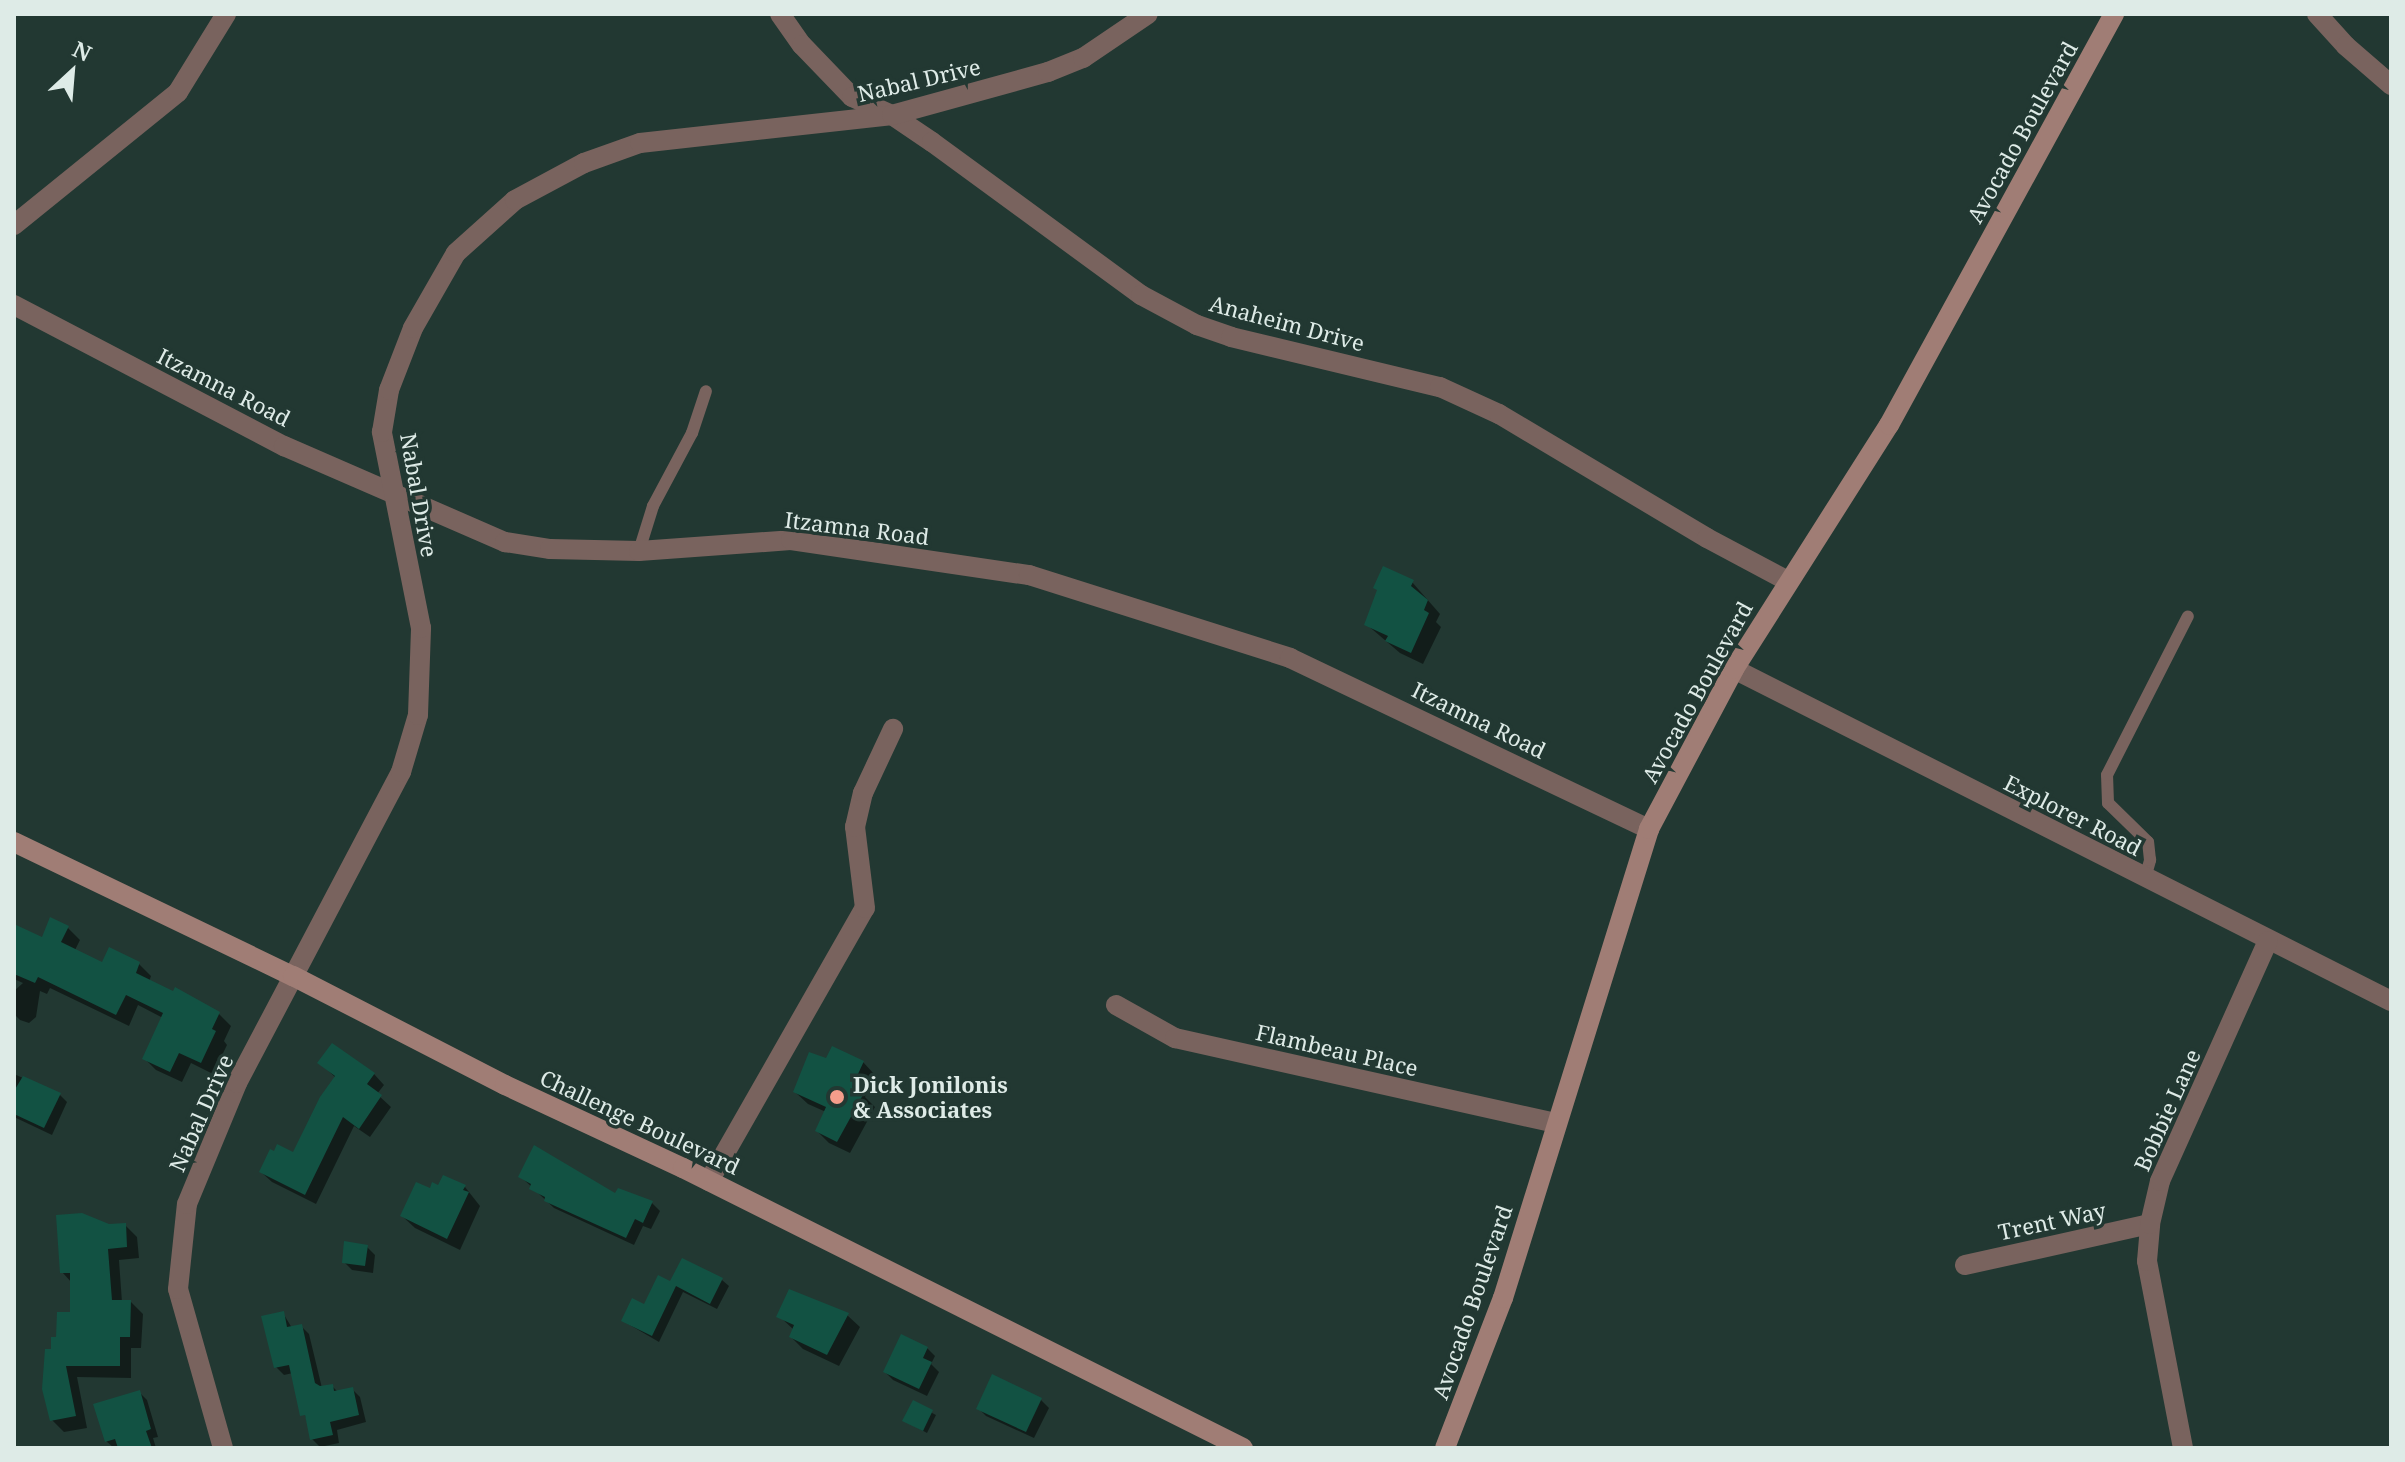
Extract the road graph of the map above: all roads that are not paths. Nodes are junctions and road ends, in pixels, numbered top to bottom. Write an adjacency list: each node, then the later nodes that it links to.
1 (226, 14): 8 (street)
2 (780, 14): 7 (street, Anaheim Drive)
3 (1148, 14): 7 (street, Nabal Drive)
4 (2114, 14): 13 (main road, Avocado Boulevard)
5 (2317, 14): 6 (street)
6 (2391, 85)
7 (892, 115): 11 (street, Nabal Drive); 13 (street, Anaheim Drive)
8 (14, 225)
9 (14, 305): 11 (street, Itzamna Road)
10 (706, 391): 12 (lane)
11 (392, 490): 12 (street, Itzamna Road); 21 (street, Nabal Drive)
12 (639, 551): 17 (street, Itzamna Road)
13 (1788, 581): 15 (main road, Avocado Boulevard)
14 (2188, 616): 19 (lane)
15 (1734, 669): 17 (main road, Avocado Boulevard); 19 (street, Explorer Road)
16 (893, 729): 25 (street)
17 (1649, 829): 24 (main road, Avocado Boulevard)
18 (14, 842): 21 (main road, Challenge Boulevard)
19 (2145, 878): 20 (street, Explorer Road)
20 (2268, 941): 22 (street, Explorer Road); 26 (street, Bobbie Lane)
21 (293, 976): 25 (main road, Challenge Boulevard); 28 (street, Nabal Drive)
22 (2391, 1001)
23 (1116, 1005): 24 (street, Flambeau Place)
24 (1555, 1123): 30 (main road, Avocado Boulevard)
25 (709, 1181): 29 (main road, Challenge Boulevard)
26 (2150, 1224): 27 (street, Trent Way); 31 (street, Bobbie Lane)
27 (1965, 1265)
28 (223, 1448)
29 (1243, 1448)
30 (1445, 1448)
31 (2183, 1448)

